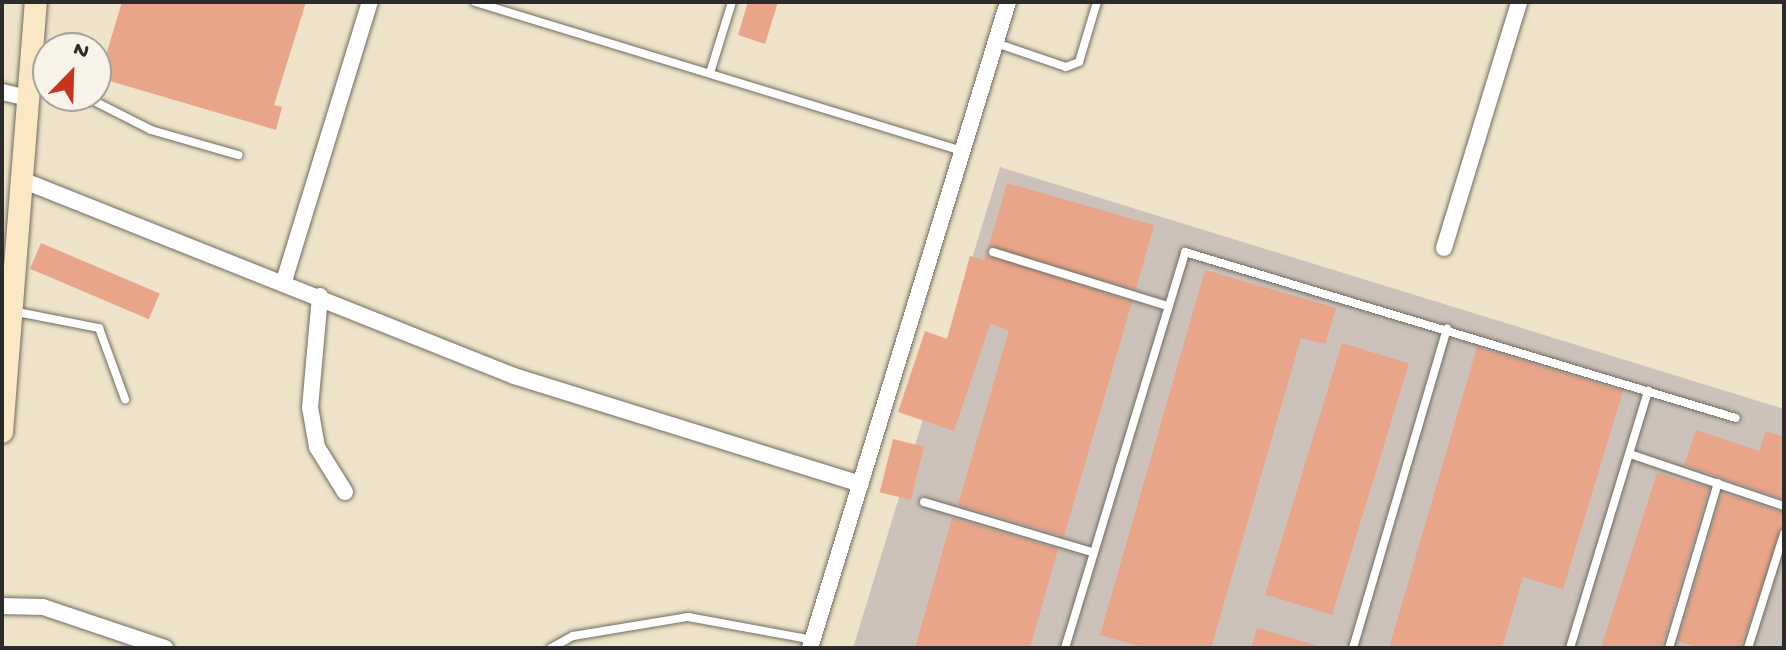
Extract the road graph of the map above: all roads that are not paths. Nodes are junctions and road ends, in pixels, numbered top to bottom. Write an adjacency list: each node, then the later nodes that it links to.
1 (36, 2): 8 (street)
2 (370, 2): 20 (street)
3 (475, 2): 10 (lane)
4 (732, 2): 10 (lane)
5 (1008, 2): 9 (street)
6 (1097, 2): 9 (lane)
7 (1519, 2): 18 (street)
8 (35, 32)
9 (996, 43): 15 (street)
10 (710, 73): 15 (lane)
11 (32, 89): 12 (street)
12 (2, 92)
13 (32, 97): 17 (street)
14 (112, 110): 16 (lane)
15 (962, 151): 31 (street)
16 (238, 155)
17 (22, 180): 20 (street); 23 (street)
18 (1444, 248)
19 (993, 252): 22 (lane)
20 (284, 281): 21 (street)
21 (320, 296): 31 (street); 32 (street)
22 (1164, 305): 24 (lane); 36 (lane)
23 (11, 311): 26 (lane); 28 (street)
24 (1447, 329): 25 (lane); 42 (lane)
25 (1648, 391): 27 (lane); 29 (lane)
26 (125, 399)
27 (1736, 418)
28 (2, 432)
29 (1630, 454): 30 (lane); 43 (lane)
30 (1718, 483): 34 (lane); 44 (lane)
31 (861, 484): 38 (street)
32 (345, 492)
33 (924, 502): 36 (lane)
34 (1784, 506)
35 (1784, 534): 45 (lane)
36 (1092, 552): 41 (lane)
37 (2, 606): 39 (street)
38 (812, 644): 40 (lane)
39 (163, 648)
40 (551, 648)
41 (1065, 648)
42 (1353, 648)
43 (1570, 648)
44 (1669, 648)
45 (1748, 648)

